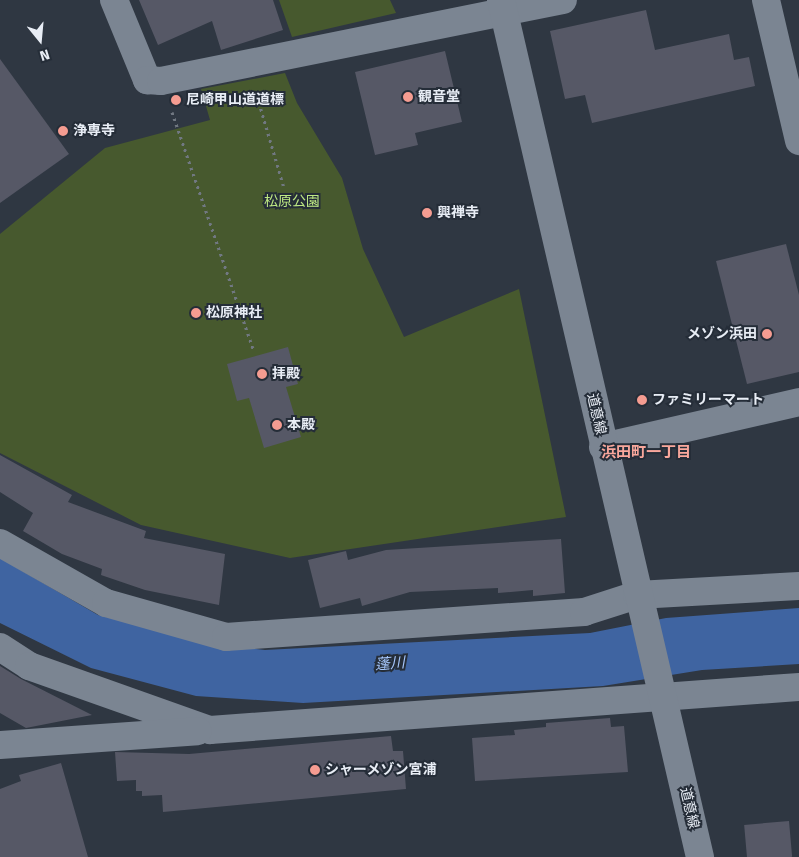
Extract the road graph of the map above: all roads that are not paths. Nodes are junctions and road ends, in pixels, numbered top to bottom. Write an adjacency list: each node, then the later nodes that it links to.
1 (114, 0): 4 (street)
2 (563, 0): 4 (street)
3 (766, 0): 5 (street)
4 (502, 7): 7 (street, 道意線)
5 (799, 141)
6 (799, 402): 7 (street)
7 (603, 447): 10 (street, 道意線)
8 (0, 543): 10 (street)
9 (799, 586): 10 (street)
10 (639, 603): 13 (street, 道意線)
11 (0, 647): 14 (street)
12 (799, 688): 13 (street)
13 (662, 694): 14 (street); 16 (street, 道意線)
14 (210, 730): 15 (street)
15 (0, 745)
16 (700, 857)

